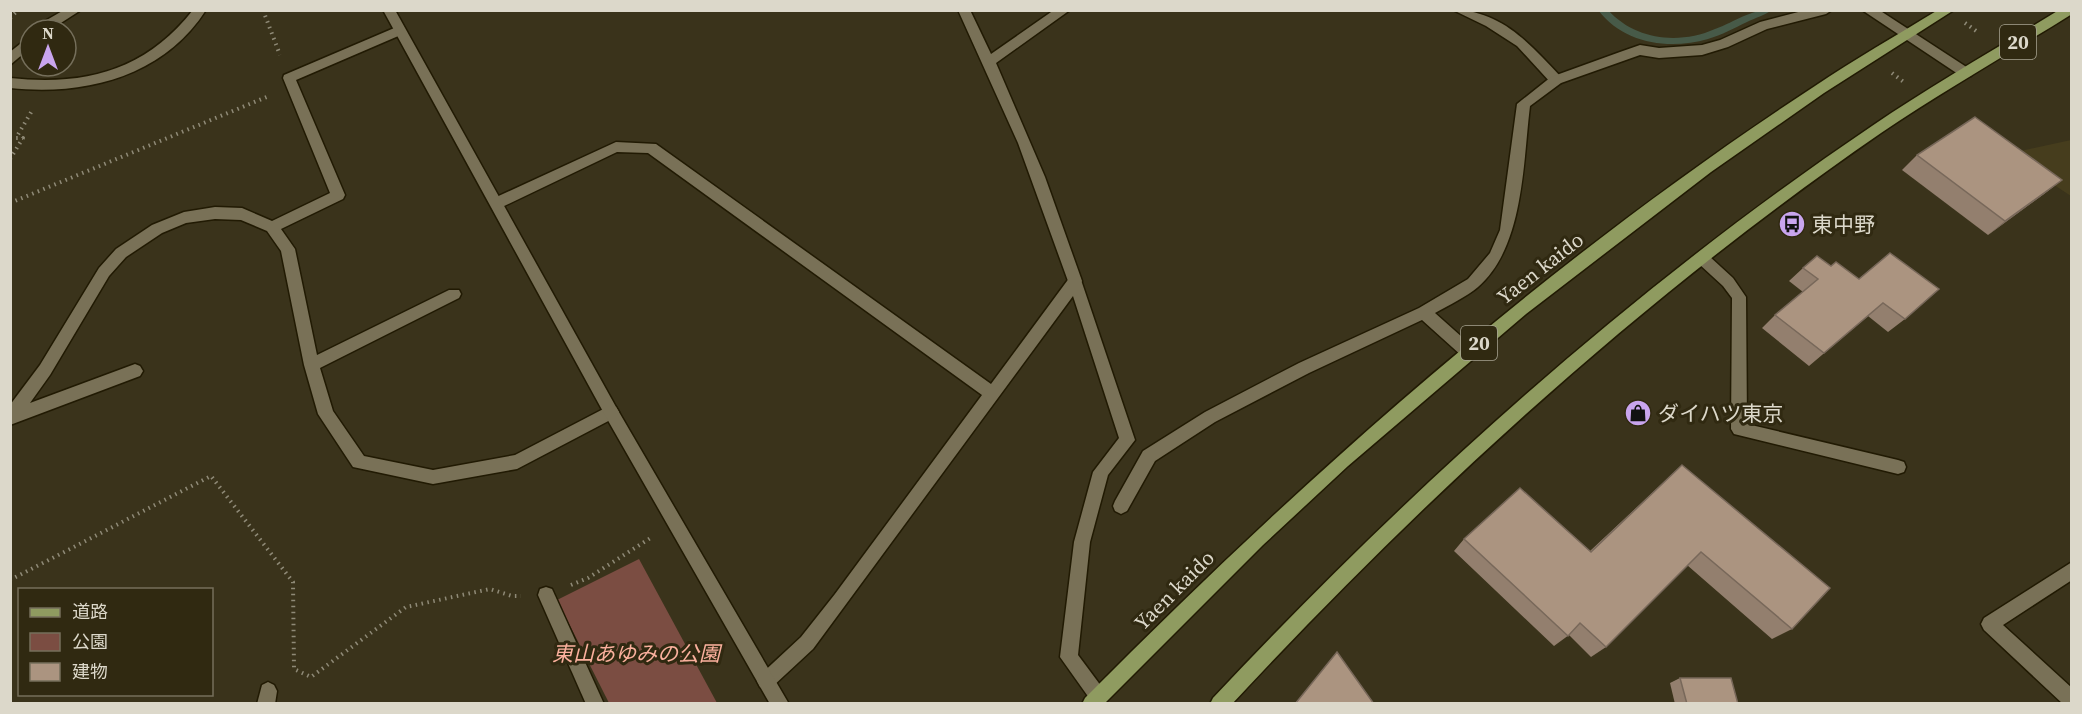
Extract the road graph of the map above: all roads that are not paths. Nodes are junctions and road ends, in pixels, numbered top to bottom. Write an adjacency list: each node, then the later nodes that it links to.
1 (75, 10): 11 (street)
2 (200, 10): 17 (street)
3 (389, 10): 12 (street)
4 (964, 10): 14 (street)
5 (1064, 10): 14 (street)
6 (1826, 10): 16 (street)
7 (1868, 10): 13 (street)
8 (1948, 10): 13 (main road, Yaen kaido / 20)
9 (2069, 10): 15 (main road, 20)
10 (1467, 11): 16 (street)
11 (60, 18)
12 (399, 31): 18 (street); 19 (street)
13 (1909, 34): 15 (street); 24 (main road, Yaen kaido / 20)
14 (990, 61): 21 (street)
15 (1966, 73): 20 (main road, 20)
16 (1556, 80): 23 (street)
17 (10, 83)
18 (497, 203): 27 (street); 28 (street)
19 (272, 227): 25 (street); 29 (street)
20 (1704, 260): 30 (street); 39 (main road, 20)
21 (1075, 281): 27 (street); 35 (street)
22 (454, 294): 25 (street)
23 (1424, 312): 24 (street); 31 (street)
24 (1467, 351): 35 (main road, Yaen kaido / 20)
25 (312, 365): 28 (street)
26 (135, 371): 29 (street)
27 (993, 394): 34 (street)
28 (612, 412): 34 (street)
29 (12, 417)
30 (1898, 467)
31 (1121, 506)
32 (2072, 570): 36 (street)
33 (546, 595): 37 (street)
34 (766, 681): 38 (street)
35 (1094, 700)
36 (2072, 700)
37 (595, 704)
38 (780, 704)
39 (1219, 704)

